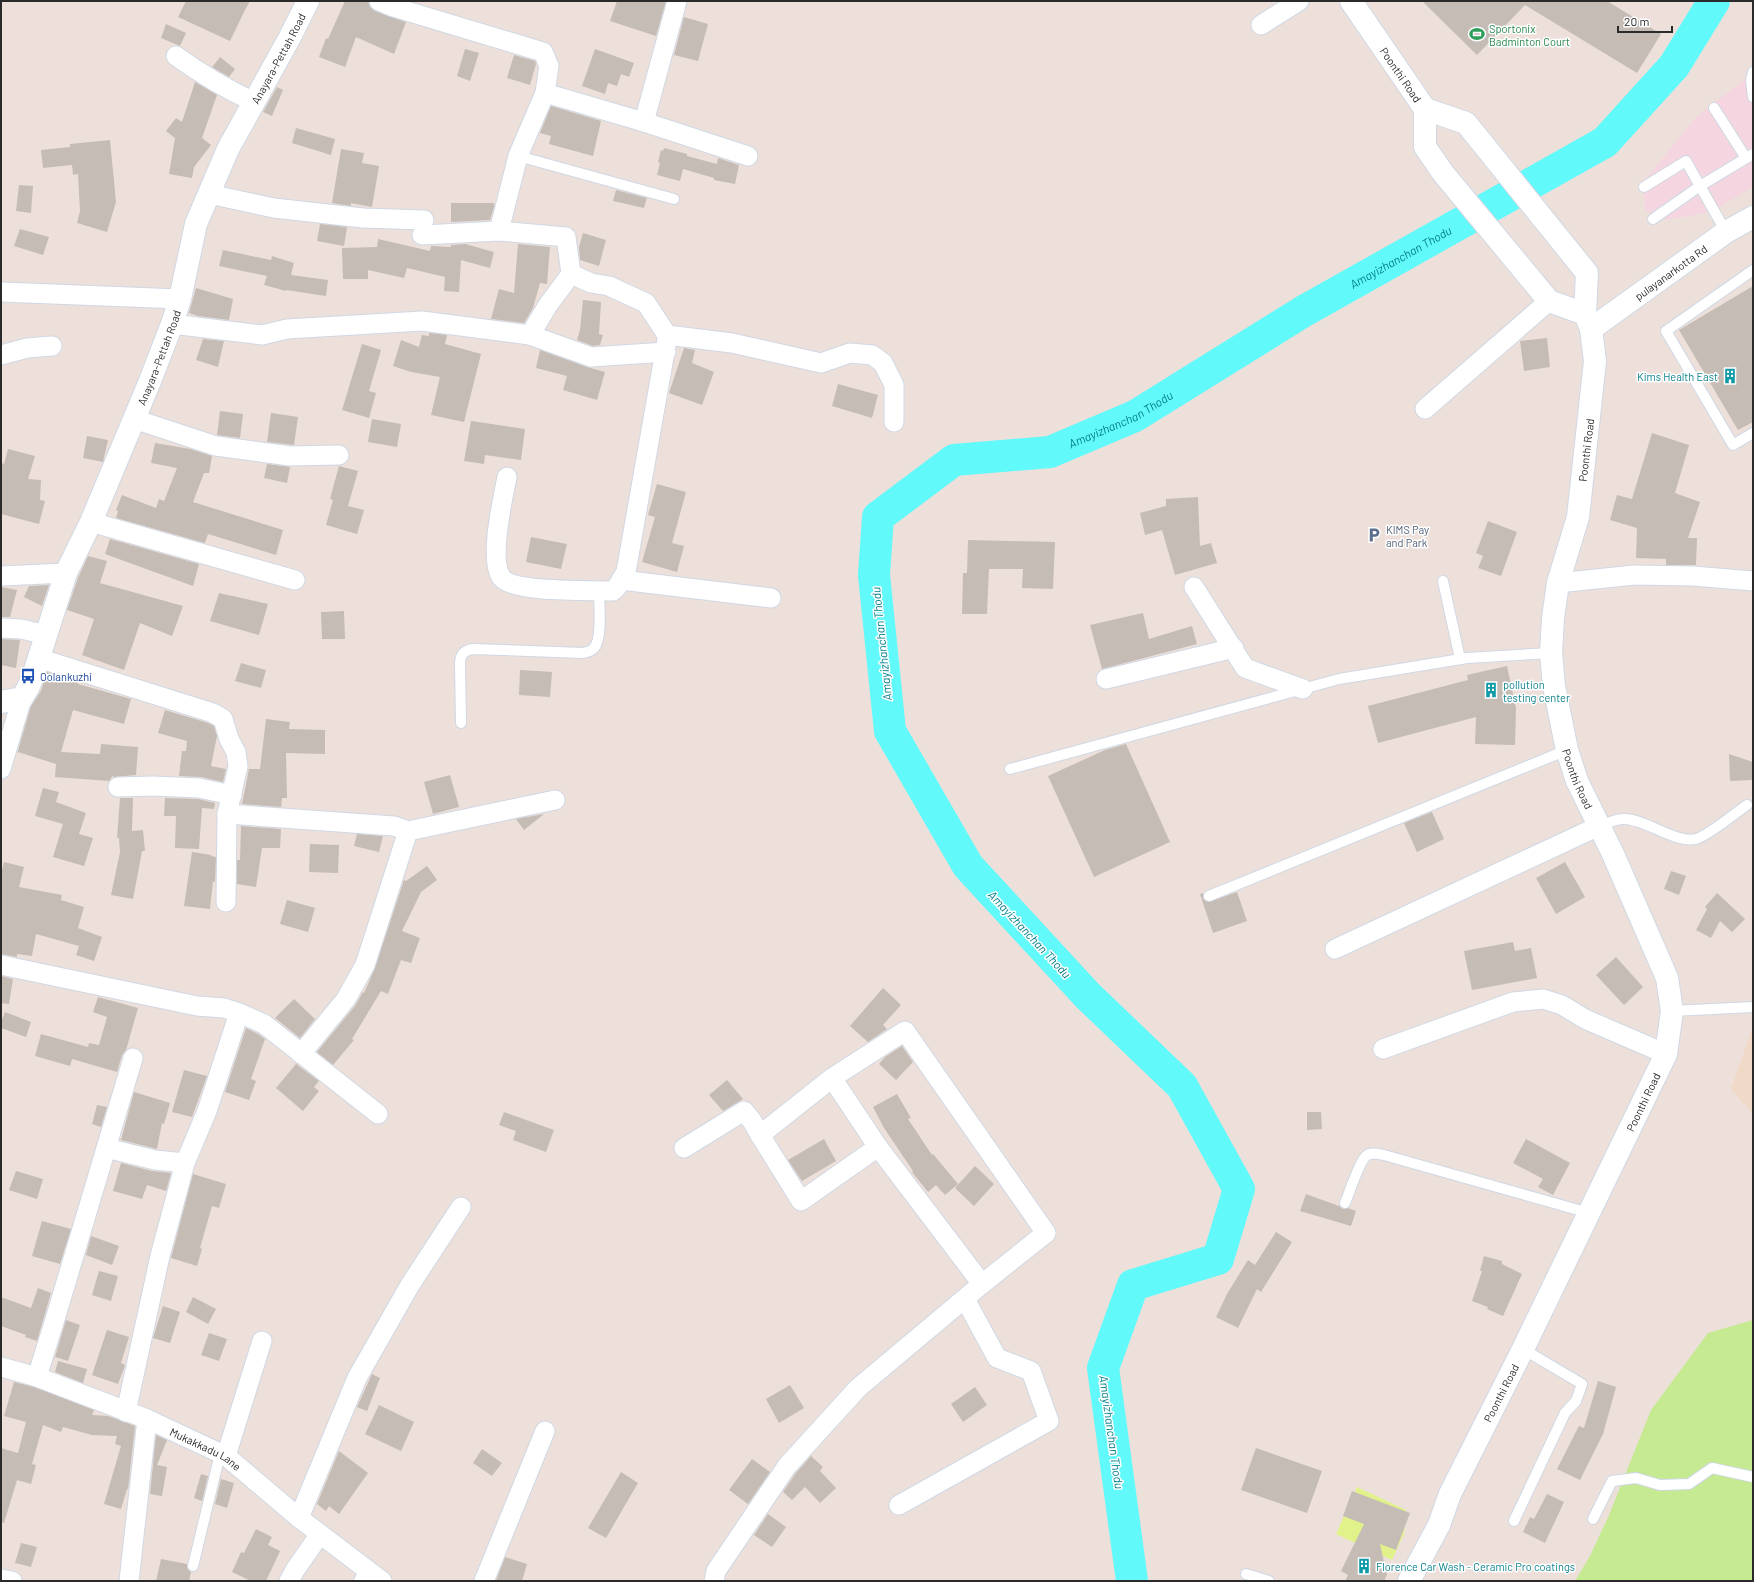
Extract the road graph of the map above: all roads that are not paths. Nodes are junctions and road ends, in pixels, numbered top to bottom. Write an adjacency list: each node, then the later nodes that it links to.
1 (379, 1): 9 (street)
2 (676, 1): 14 (street)
3 (1299, 1): 6 (street)
4 (1351, 1): 13 (main road, Poonthi Road)
5 (306, 2): 11 (main road, Anayara-Pettah Road)
6 (1261, 26)
7 (176, 56): 11 (street)
8 (1753, 72): 10 (lane)
9 (545, 92): 14 (street); 15 (street)
10 (1753, 97)
11 (254, 102): 20 (main road, Anayara-Pettah Road)
12 (1714, 108): 17 (lane)
13 (1425, 109): 30 (main road); 31 (main road, Poonthi Road)
14 (644, 122): 16 (street)
15 (518, 156): 21 (lane); 24 (street)
16 (748, 156)
17 (1749, 156): 18 (lane)
18 (1700, 186): 19 (lane); 23 (lane); 25 (lane)
19 (1644, 187)
20 (209, 194): 24 (street); 29 (main road, Anayara-Pettah Road)
21 (674, 199)
22 (1753, 217): 25 (main road, pulayanarkotta Rd)
23 (1653, 219)
24 (499, 231): 27 (street)
25 (1726, 232): 31 (main road, pulayanarkotta Rd)
26 (1753, 270): 40 (lane)
27 (571, 274): 33 (street); 34 (street)
28 (1, 292): 29 (street)
29 (180, 299): 32 (main road, Anayara-Pettah Road)
30 (1549, 301): 31 (main road); 37 (street)
31 (1588, 321): 50 (main road, Poonthi Road)
32 (172, 324): 33 (street); 38 (main road, Anayara-Pettah Road)
33 (530, 335): 34 (street)
34 (667, 343): 39 (street); 47 (street)
35 (52, 346): 36 (street)
36 (1, 355)
37 (1425, 409)
38 (134, 419): 41 (street); 43 (main road, Anayara-Pettah Road)
39 (894, 422)
40 (1753, 433)
41 (339, 455)
42 (507, 477): 52 (street)
43 (91, 522): 44 (main road, Anayara-Pettah Road); 46 (street)
44 (66, 573): 45 (street); 55 (main road, Anayara-Pettah Road)
45 (1, 576)
46 (295, 580)
47 (621, 580): 52 (street); 53 (street)
48 (1443, 581): 59 (lane)
49 (1753, 581): 50 (street)
50 (1558, 583): 57 (main road, Poonthi Road)
51 (1194, 586): 56 (street)
52 (599, 590): 63 (lane)
53 (771, 598)
54 (1, 628): 55 (street)
55 (47, 634): 58 (main road, Anayara-Pettah Road)
56 (1234, 648): 60 (street); 61 (street)
57 (1552, 653): 59 (lane); 64 (main road, Poonthi Road)
58 (38, 658): 62 (main road, Anayara-Pettah Road); 68 (street)
59 (1460, 659): 61 (lane)
60 (1106, 679)
61 (1303, 689): 65 (lane)
62 (11, 700): 66 (street)
63 (461, 723)
64 (1567, 750): 72 (main road, Poonthi Road); 74 (lane)
65 (1010, 769)
66 (1, 770)
67 (118, 787): 68 (street)
68 (232, 795): 71 (street)
69 (555, 800): 73 (street)
70 (1746, 805): 72 (lane)
71 (227, 814): 73 (street); 75 (street)
72 (1599, 826): 76 (street); 79 (main road, Poonthi Road)
73 (408, 831): 82 (street)
74 (1209, 896)
75 (226, 902)
76 (1334, 949)
77 (1, 965): 80 (street)
78 (1753, 1007): 79 (lane)
79 (1672, 1011): 83 (main road, Poonthi Road)
80 (239, 1013): 82 (street); 91 (street)
81 (1383, 1049): 83 (street)
82 (301, 1054): 86 (street)
83 (1666, 1054): 94 (main road, Poonthi Road)
84 (133, 1058): 89 (street)
85 (832, 1078): 87 (street); 88 (street); 95 (street)
86 (378, 1114)
87 (760, 1135): 88 (street); 90 (street)
88 (878, 1147): 95 (street)
89 (106, 1148): 91 (street); 100 (street)
90 (684, 1148)
91 (185, 1163): 101 (street)
92 (1345, 1203): 94 (lane)
93 (462, 1207): 107 (street)
94 (1589, 1213): 98 (main road, Poonthi Road)
95 (982, 1284): 96 (street)
96 (964, 1299): 106 (street); 120 (street)
97 (262, 1341): 104 (street)
98 (1523, 1349): 109 (lane); 122 (main road, Poonthi Road)
99 (1, 1367): 100 (street, Mukakkadu Lane)
100 (37, 1377): 101 (street, Mukakkadu Lane)
101 (126, 1412): 102 (street, Mukakkadu Lane)
102 (147, 1418): 104 (street, Mukakkadu Lane); 116 (street)
103 (545, 1430): 119 (street)
104 (223, 1455): 107 (street, Mukakkadu Lane); 111 (lane)
105 (1753, 1477): 108 (lane)
106 (899, 1505)
107 (299, 1518): 110 (street, Mukakkadu Lane)
108 (1593, 1519)
109 (1514, 1521)
110 (320, 1534): 112 (street, Mukakkadu Lane); 117 (street)
111 (193, 1566)
112 (362, 1574): 118 (street, Mukakkadu Lane)
113 (1246, 1574): 121 (lane)
114 (1, 1578): 115 (street)
115 (12, 1581)
116 (129, 1581)
117 (289, 1581)
118 (382, 1581)
119 (484, 1581)
120 (714, 1581)
121 (1268, 1581)
122 (1410, 1581)

